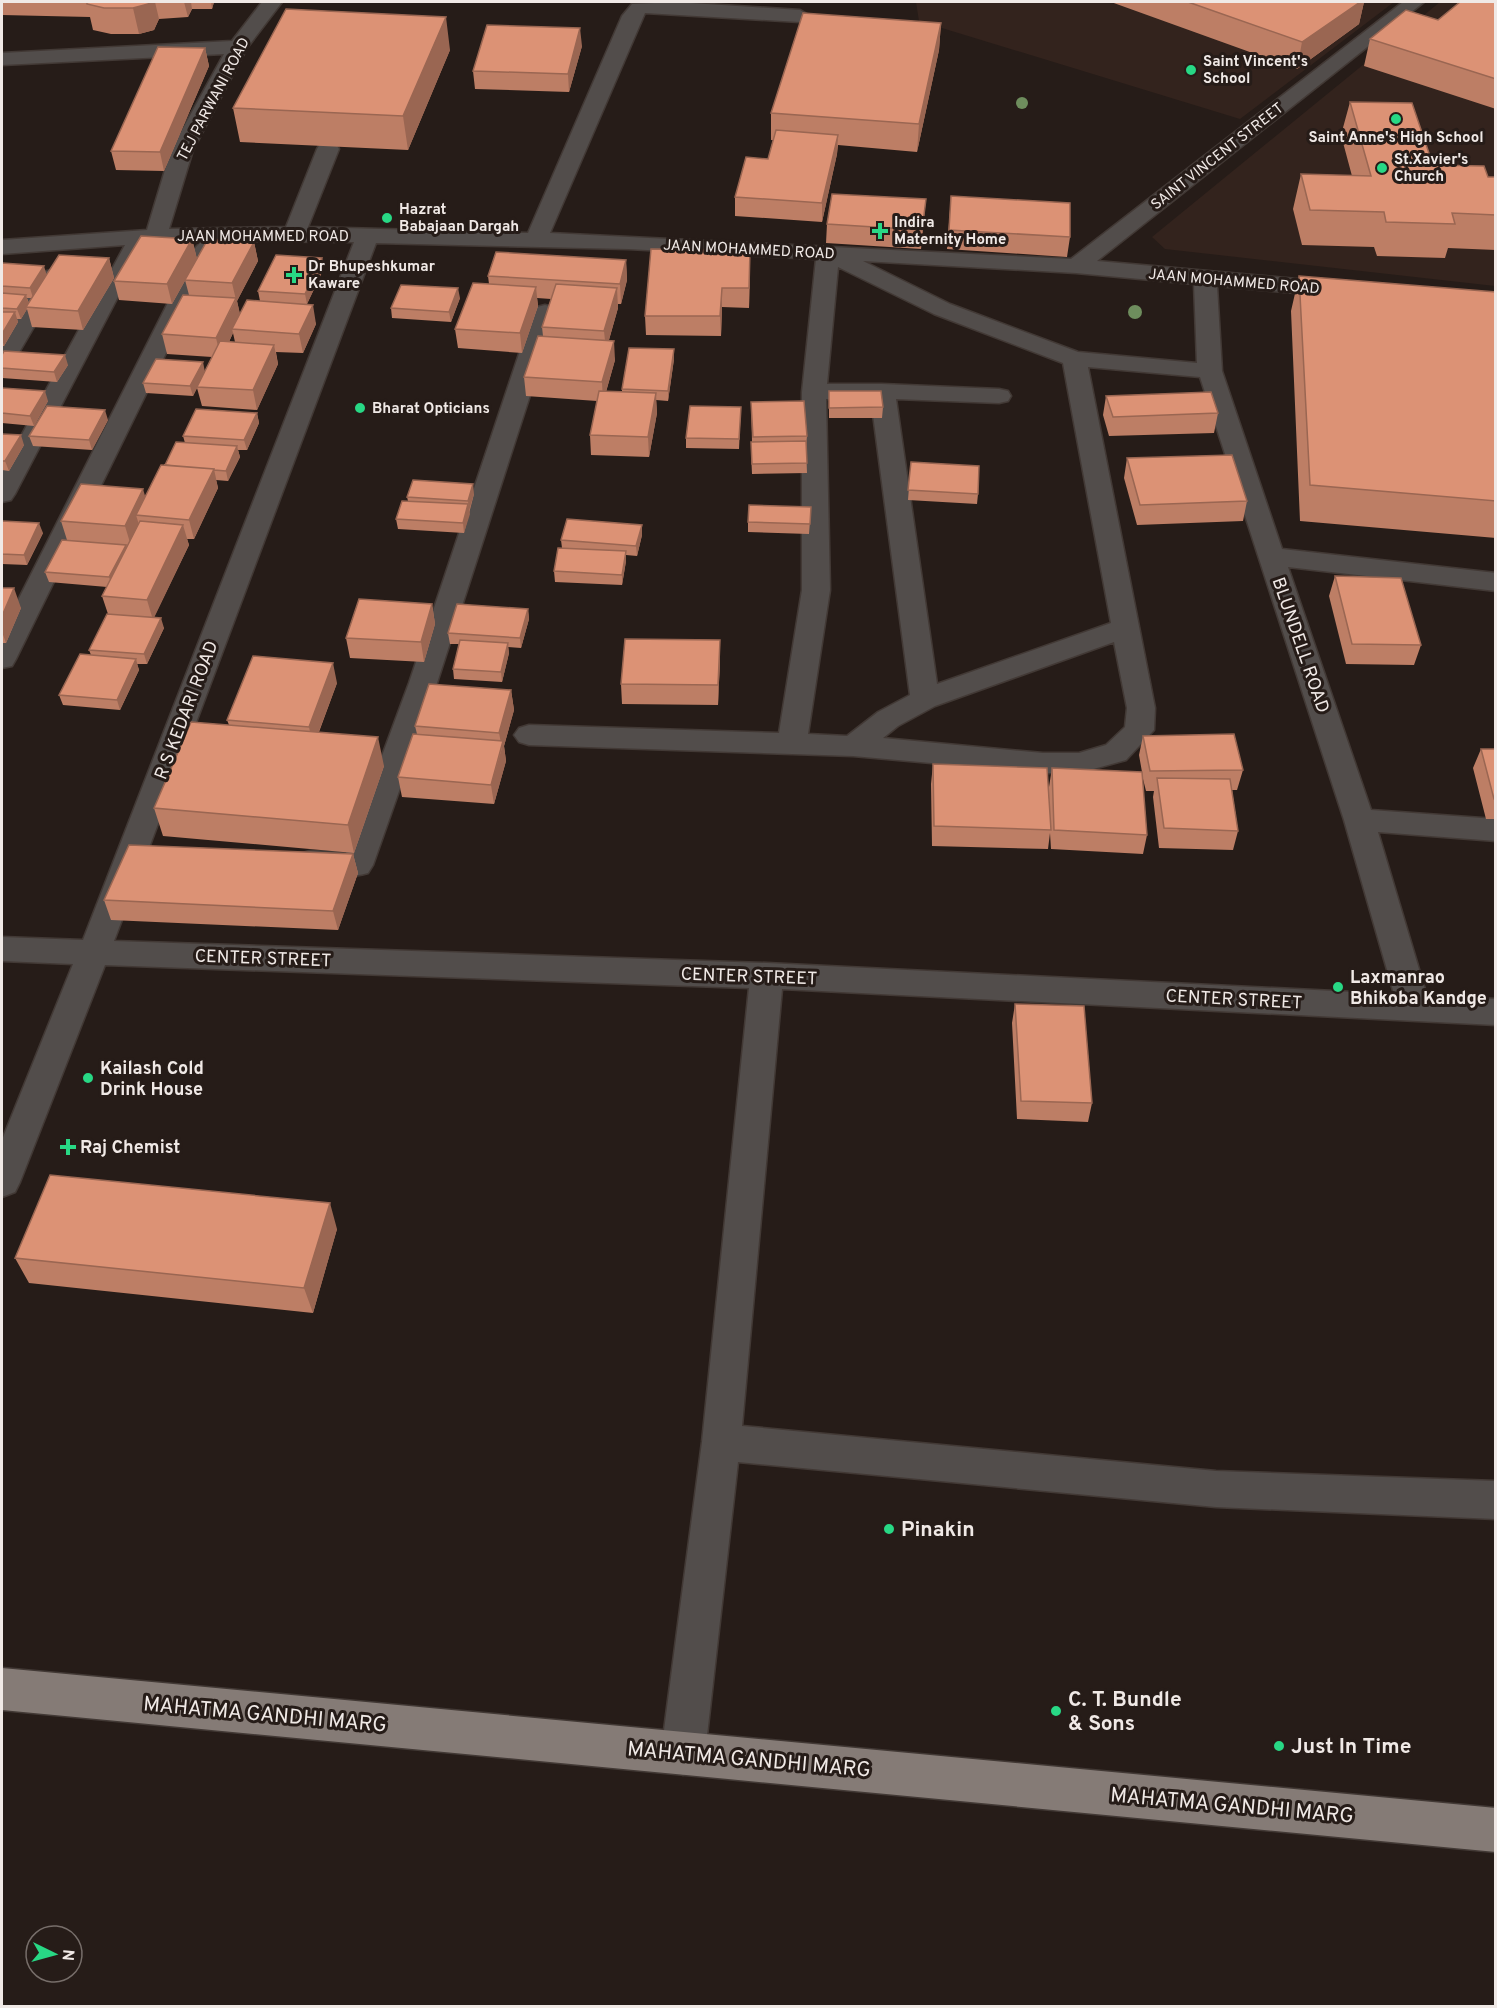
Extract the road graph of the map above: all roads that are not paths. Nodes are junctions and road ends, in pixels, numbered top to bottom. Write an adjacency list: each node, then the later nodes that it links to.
1 (272, 2): 4 (street, TEJ PARWANI ROAD)
2 (1415, 2): 15 (street, SAINT VINCENT STREET)
3 (800, 16): 11 (street)
4 (238, 47): 5 (street); 9 (street, TEJ PARWANI ROAD)
5 (2, 59)
6 (328, 149): 7 (street)
7 (294, 234): 8 (street, JAAN MOHAMMED ROAD); 10 (street, JAAN MOHAMMED ROAD)
8 (213, 235): 9 (street, JAAN MOHAMMED ROAD); 29 (street)
9 (148, 237): 12 (street, JAAN MOHAMMED ROAD); 25 (street, TEJ PARWANI ROAD)
10 (367, 237): 11 (street, JAAN MOHAMMED ROAD); 38 (street, R S KEDARI ROAD)
11 (536, 240): 14 (street, JAAN MOHAMMED ROAD)
12 (72, 242): 13 (street, JAAN MOHAMMED ROAD); 20 (street)
13 (2, 247)
14 (828, 253): 15 (street, JAAN MOHAMMED ROAD); 19 (street); 23 (street)
15 (1076, 266): 16 (street, JAAN MOHAMMED ROAD)
16 (1205, 279): 17 (street, JAAN MOHAMMED ROAD); 21 (street, BLUNDELL ROAD)
17 (1366, 292)
18 (544, 312): 36 (street)
19 (1074, 359): 21 (street); 28 (street)
20 (2, 361)
21 (1210, 371): 26 (street, BLUNDELL ROAD)
22 (882, 391): 23 (street); 24 (street); 30 (street)
23 (814, 392): 32 (street)
24 (999, 396)
25 (2, 494)
26 (1271, 556): 27 (street); 34 (street, BLUNDELL ROAD)
27 (1496, 582)
28 (1125, 628): 30 (street); 33 (street)
29 (2, 659)
30 (925, 699): 33 (street)
31 (530, 735): 32 (street)
32 (792, 744): 33 (street)
33 (853, 746)
34 (1359, 820): 35 (street); 40 (street, BLUNDELL ROAD)
35 (1496, 830)
36 (285, 861)
37 (2, 949): 38 (street, CENTER STREET)
38 (94, 952): 39 (street, CENTER STREET); 42 (street, R S KEDARI ROAD)
39 (767, 976): 40 (street, CENTER STREET); 43 (street)
40 (1414, 1007): 41 (street, CENTER STREET)
41 (1496, 1011)
42 (2, 1182)
43 (721, 1442): 44 (street); 46 (street)
44 (1496, 1500)
45 (2, 1689): 46 (main road, MAHATMA GANDHI MARG)
46 (683, 1753): 47 (main road, MAHATMA GANDHI MARG)
47 (1496, 1830)

